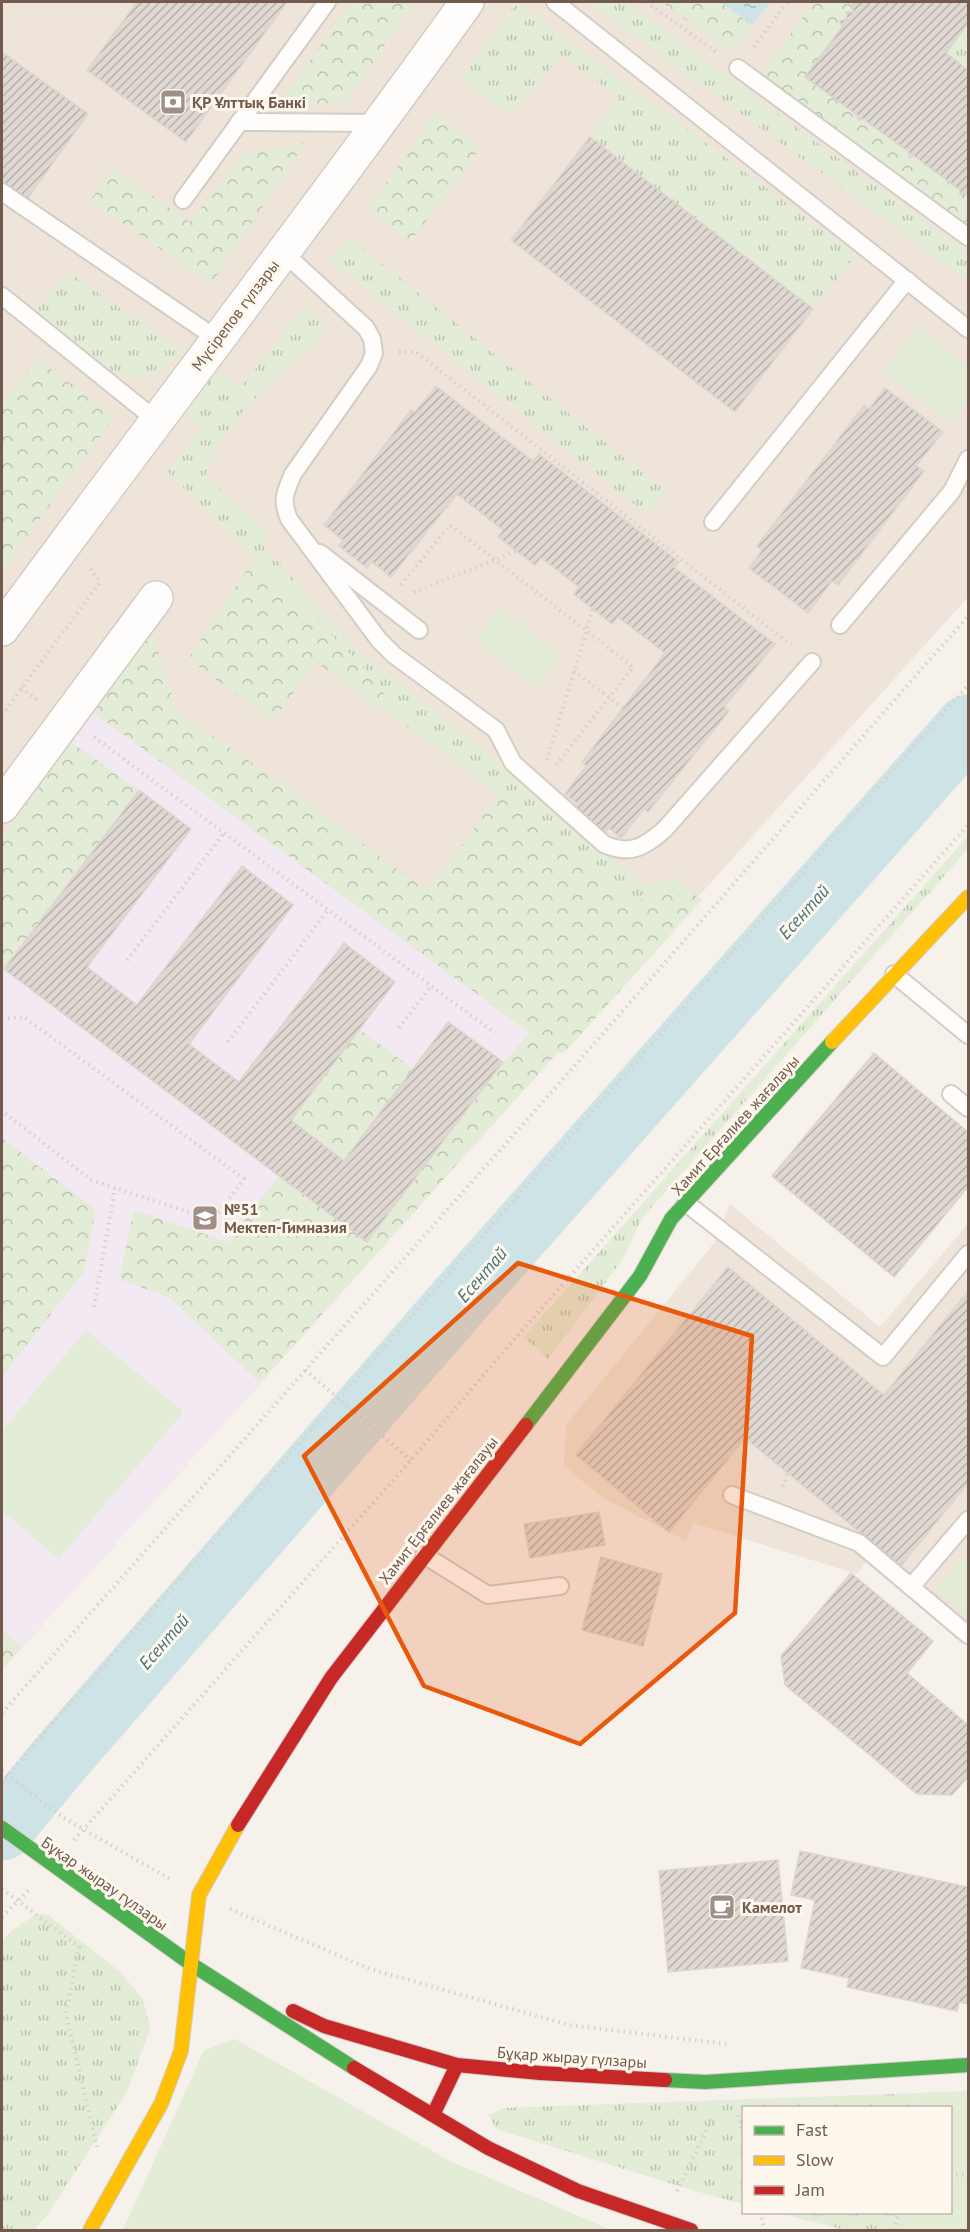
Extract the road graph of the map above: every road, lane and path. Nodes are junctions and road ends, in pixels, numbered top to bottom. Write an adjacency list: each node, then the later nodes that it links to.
1 (327, 2): 7 (lane)
2 (467, 2): 8 (street, Мүсірепов гүлзары)
3 (555, 2): 13 (lane)
4 (648, 2): 6 (path)
5 (787, 2): 6 (path)
6 (738, 68): 11 (lane)
7 (239, 122): 8 (lane); 10 (lane)
8 (380, 123): 12 (street, Мүсірепов гүлзары)
9 (2, 192): 16 (lane)
10 (183, 200)
11 (969, 237)
12 (283, 252): 16 (street, Мүсірепов гүлзары); 17 (lane)
13 (907, 280): 15 (lane); 20 (lane)
14 (2, 296): 18 (lane)
15 (969, 329)
16 (217, 339): 18 (street, Мүсірепов гүлзары)
17 (374, 353): 22 (lane); 33 (path)
18 (156, 420): 21 (street, Мүсірепов гүлзары)
19 (969, 459): 29 (lane)
20 (713, 522)
21 (70, 536): 30 (street, Мүсірепов гүлзары); 36 (path)
22 (305, 541): 26 (lane); 41 (lane)
23 (517, 551): 24 (path)
24 (495, 560): 26 (path); 26 (path); 32 (path)
25 (156, 598): 40 (street)
26 (386, 604): 31 (lane)
27 (593, 609): 32 (path)
28 (969, 616): 62 (path)
29 (840, 625)
30 (2, 629)
31 (419, 630)
32 (587, 630): 34 (path); 37 (path)
33 (812, 662): 41 (lane)
34 (574, 671): 37 (path); 41 (path)
35 (969, 685): 72 (path)
36 (21, 688): 39 (path); 40 (path)
37 (609, 697): 38 (path); 41 (path)
38 (623, 708)
39 (2, 715)
40 (66, 719): 42 (street); 44 (path)
41 (539, 787)
42 (2, 806)
43 (969, 825): 63 (path)
44 (224, 833): 46 (path); 47 (path)
45 (969, 897): 48 (street, Хамит Ерғалиев жағалауы)
46 (328, 910): 49 (path); 54 (path)
47 (127, 960)
48 (894, 974): 53 (lane); 59 (street, Хамит Ерғалиев жағалауы)
49 (431, 986): 51 (path); 52 (path)
50 (2, 1019): 58 (path)
51 (399, 1028)
52 (495, 1033)
53 (969, 1035)
54 (228, 1042)
55 (951, 1094): 56 (lane)
56 (969, 1108)
57 (2, 1112): 58 (path)
58 (114, 1188): 61 (path)
59 (686, 1203): 60 (lane); 66 (street, Хамит Ерғалиев жағалауы)
60 (969, 1254)
61 (94, 1307)
62 (305, 1370): 63 (path, bridge); 70 (path)
63 (411, 1460): 74 (path)
64 (732, 1495): 68 (lane)
65 (969, 1520): 68 (lane)
66 (424, 1555): 67 (lane); 77 (street, Хамит Ерғалиев жағалауы)
67 (560, 1586)
68 (911, 1587): 69 (lane)
69 (969, 1635)
70 (2, 1713)
71 (2, 1771): 74 (path, bridge)
72 (2, 1783)
73 (2, 1828): 75 (street, Бұқар жырау гүлзары)
74 (84, 1830): 75 (path); 77 (path)
75 (52, 1865): 78 (path); 80 (street, Бұқар жырау гүлзары)
76 (2, 1888): 78 (path)
77 (199, 1895): 80 (street, Хамит Ерғалиев жағалауы); 81 (path)
78 (18, 1901): 79 (path); 87 (path)
79 (2, 1917)
80 (191, 1964): 82 (street, Бұқар жырау гүлзары); 85 (street, Бұқар жырау гүлзары); 93 (street, Хамит Ерғалиев жағалауы)
81 (728, 2044)
82 (457, 2065): 84 (street, Бұқар жырау гүлзары); 85 (street)
83 (969, 2066): 84 (street, Бұқар жырау гүлзары)
84 (730, 2080): 86 (path); 92 (path)
85 (433, 2115): 92 (street, Бұқар жырау гүлзары)
86 (742, 2130)
87 (98, 2149)
88 (969, 2174): 89 (path)
89 (952, 2175)
90 (761, 2214): 95 (path)
91 (898, 2214): 96 (path)
92 (662, 2222): 94 (street, Бұқар жырау гүлзары)
93 (90, 2230)
94 (691, 2230)
95 (765, 2230)
96 (894, 2230)

